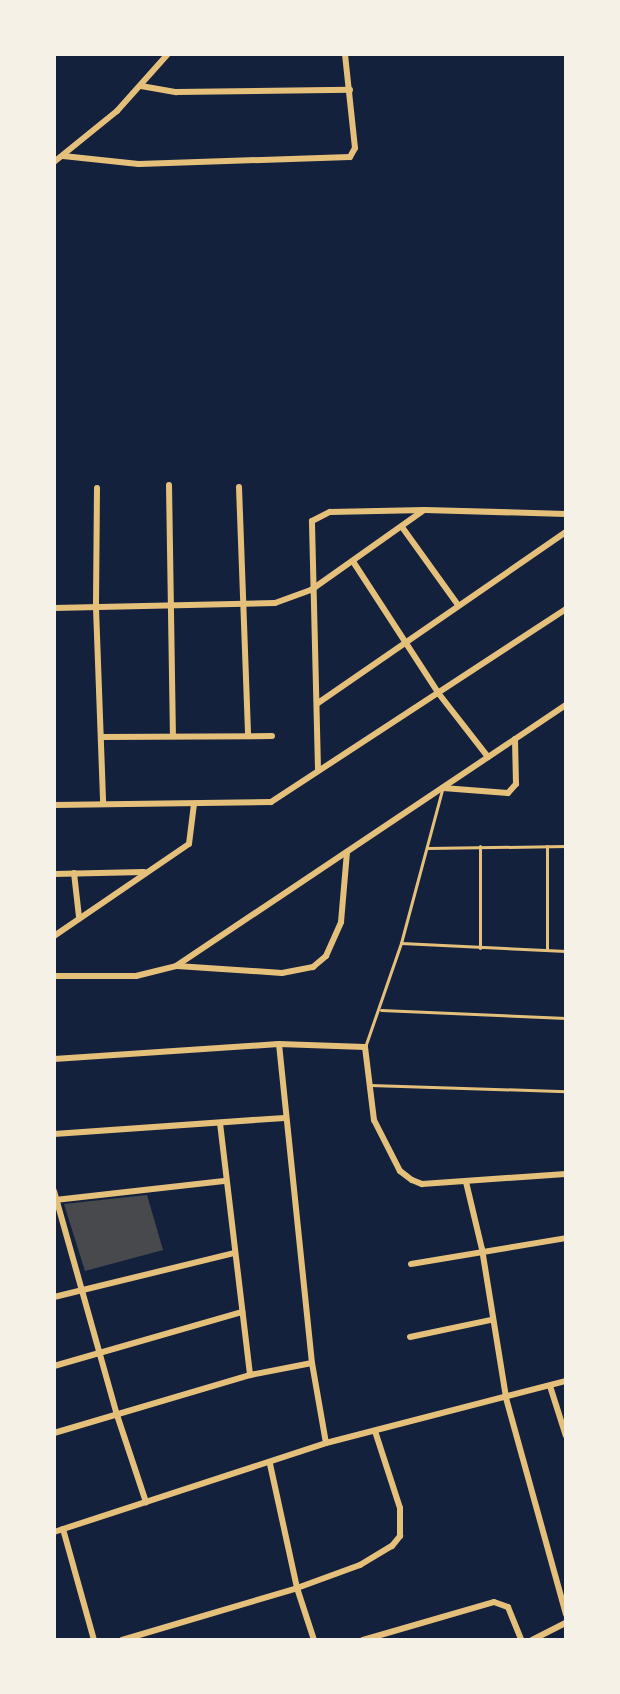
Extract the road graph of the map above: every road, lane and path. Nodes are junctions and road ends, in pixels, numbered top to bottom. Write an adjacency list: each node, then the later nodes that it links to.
1 (168, 54): 3 (street)
2 (345, 54): 4 (street)
3 (141, 86): 4 (street); 5 (street)
4 (350, 90): 5 (street)
5 (63, 156): 6 (street)
6 (54, 162)
7 (170, 485): 17 (street)
8 (239, 487): 16 (street)
9 (98, 488): 20 (street)
10 (425, 510): 11 (street); 12 (street); 15 (street)
11 (566, 514)
12 (402, 527): 14 (street); 18 (street)
13 (566, 531): 18 (street)
14 (354, 563): 15 (street); 22 (street)
15 (311, 590): 16 (street); 24 (street)
16 (244, 604): 17 (street); 27 (street)
17 (172, 605): 20 (street); 26 (street)
18 (458, 605): 22 (street)
19 (54, 608): 20 (street)
20 (96, 608): 29 (street)
21 (566, 609): 23 (street)
22 (406, 641): 23 (street); 24 (street)
23 (439, 694): 31 (street); 32 (street)
24 (318, 703): 32 (street)
25 (564, 708): 30 (street)
26 (172, 736): 27 (street); 29 (street)
27 (248, 736): 28 (street)
28 (272, 736)
29 (101, 737): 34 (street)
30 (516, 739): 31 (street); 33 (street)
31 (488, 758): 33 (street)
32 (318, 770): 35 (street)
33 (442, 788): 40 (lane); 41 (street)
34 (103, 803): 35 (street); 36 (street)
35 (194, 804): 42 (street)
36 (54, 805)
37 (480, 846): 38 (lane); 40 (lane); 48 (lane)
38 (548, 846): 39 (lane); 49 (lane)
39 (566, 846)
40 (428, 849): 47 (lane)
41 (347, 852): 51 (street); 51 (street)
42 (145, 872): 43 (street); 45 (street)
43 (74, 873): 44 (street); 45 (street)
44 (54, 874)
45 (79, 917): 46 (street)
46 (54, 936)
47 (401, 943): 48 (lane); 53 (lane)
48 (480, 948): 49 (lane)
49 (547, 950): 50 (lane)
50 (566, 951)
51 (176, 966): 52 (street)
52 (54, 976)
53 (381, 1010): 54 (lane); 56 (lane)
54 (566, 1018)
55 (279, 1044): 56 (street); 57 (street); 60 (street)
56 (364, 1047): 58 (street)
57 (54, 1059)
58 (368, 1085): 59 (lane); 65 (street)
59 (566, 1090)
60 (284, 1118): 61 (street); 78 (street)
61 (220, 1123): 62 (street); 64 (street)
62 (54, 1134)
63 (566, 1174): 65 (street)
64 (224, 1181): 67 (street); 70 (street)
65 (466, 1182): 69 (street)
66 (54, 1191): 67 (street)
67 (55, 1200): 72 (street)
68 (566, 1238): 69 (street)
69 (482, 1249): 71 (street); 75 (street)
70 (234, 1253): 72 (street); 74 (street)
71 (411, 1264)
72 (81, 1289): 73 (street); 77 (street)
73 (54, 1297)
74 (242, 1312): 77 (street); 80 (street)
75 (491, 1320): 76 (street); 83 (street)
76 (410, 1337)
77 (101, 1351): 79 (street); 84 (street)
78 (312, 1363): 80 (street); 88 (street)
79 (54, 1366)
80 (250, 1375): 84 (street)
81 (566, 1381): 82 (street)
82 (550, 1386): 83 (street); 87 (street)
83 (506, 1398): 85 (street); 94 (street)
84 (117, 1414): 86 (street); 90 (street)
85 (375, 1431): 88 (street); 93 (street)
86 (54, 1433)
87 (566, 1436)
88 (326, 1443): 89 (street)
89 (270, 1464): 90 (street); 93 (street)
90 (146, 1502): 91 (street)
91 (63, 1529): 92 (street); 96 (street)
92 (54, 1532)
93 (297, 1588): 97 (street); 98 (street)
94 (566, 1614)
95 (566, 1623): 101 (street)
96 (94, 1640)
97 (122, 1640)
98 (314, 1640)
99 (363, 1640): 100 (street)
100 (521, 1640)
101 (531, 1640)

